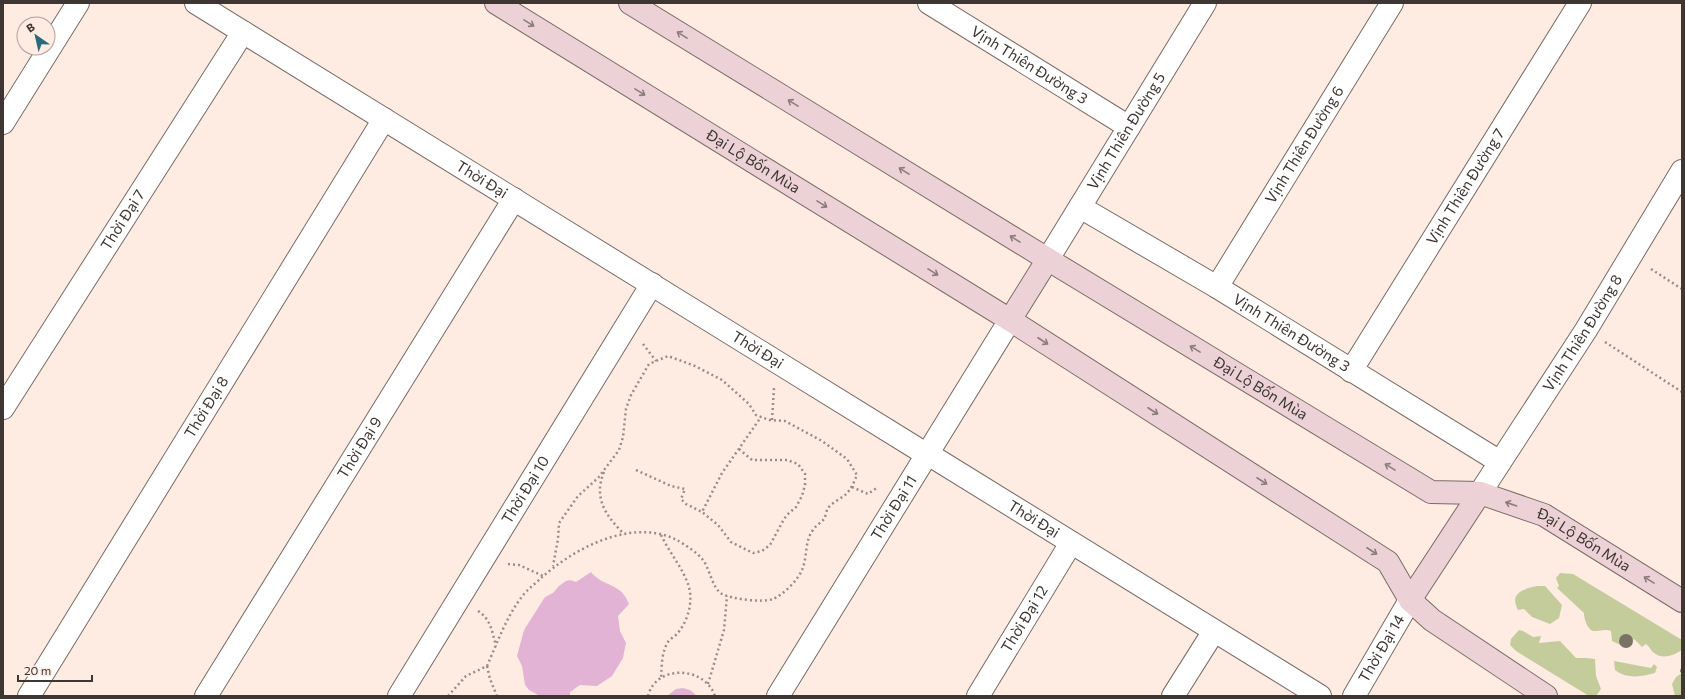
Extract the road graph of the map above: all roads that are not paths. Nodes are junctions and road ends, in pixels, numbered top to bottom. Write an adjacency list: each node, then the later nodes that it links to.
1 (78, 3): 11 (street)
2 (196, 3): 9 (street, Thời Đại)
3 (496, 3): 19 (main road, Đại Lộ Bốn Mùa, one-way to 19)
4 (630, 3): 16 (main road, Đại Lộ Bốn Mùa, one-way to 4)
5 (929, 3): 12 (street, Vịnh Thiên Đường 3)
6 (1392, 3): 18 (street, Vịnh Thiên Đường 6)
7 (1580, 3): 20 (street, Vịnh Thiên Đường 7)
8 (1200, 5): 12 (street, Vịnh Thiên Đường 5)
9 (243, 32): 10 (street, Thời Đại); 21 (street, Thời Đại 7)
10 (384, 119): 14 (street, Thời Đại); 29 (street, Thời Đại 8)
11 (3, 123)
12 (1129, 127): 15 (street, Vịnh Thiên Đường 5)
13 (1682, 171): 23 (street, Vịnh Thiên Đường 8)
14 (514, 199): 17 (street, Thời Đại); 30 (street, Thời Đại 9)
15 (1080, 207): 16 (street, Vịnh Thiên Đường 5); 18 (street, Vịnh Thiên Đường 3)
16 (1048, 259): 19 (main road); 24 (main road, Đại Lộ Bốn Mùa, one-way to 16)
17 (652, 284): 22 (street, Thời Đại); 31 (street, Thời Đại 10)
18 (1217, 287): 20 (street, Vịnh Thiên Đường 3)
19 (1010, 320): 22 (street, Thời Đại 11); 26 (main road, Đại Lộ Bốn Mùa, one-way to 26)
20 (1351, 371): 23 (street, Vịnh Thiên Đường 3)
21 (3, 408)
22 (928, 454): 25 (street, Thời Đại); 32 (street, Thời Đại 11)
23 (1500, 462): 24 (street, Vịnh Thiên Đường 8)
24 (1480, 493): 26 (main road); 27 (main road, Đại Lộ Bốn Mùa, one-way to 24)
25 (1071, 543): 28 (street, Thời Đại); 33 (street, Thời Đại 12)
26 (1410, 600): 36 (street, Thời Đại 14); 37 (main road, Đại Lộ Bốn Mùa)
27 (1682, 601)
28 (1214, 630): 34 (street); 35 (street, Thời Đại)
29 (29, 696)
30 (206, 696)
31 (399, 696)
32 (778, 696)
33 (978, 696)
34 (1173, 696)
35 (1320, 696)
36 (1354, 696)
37 (1546, 696)

